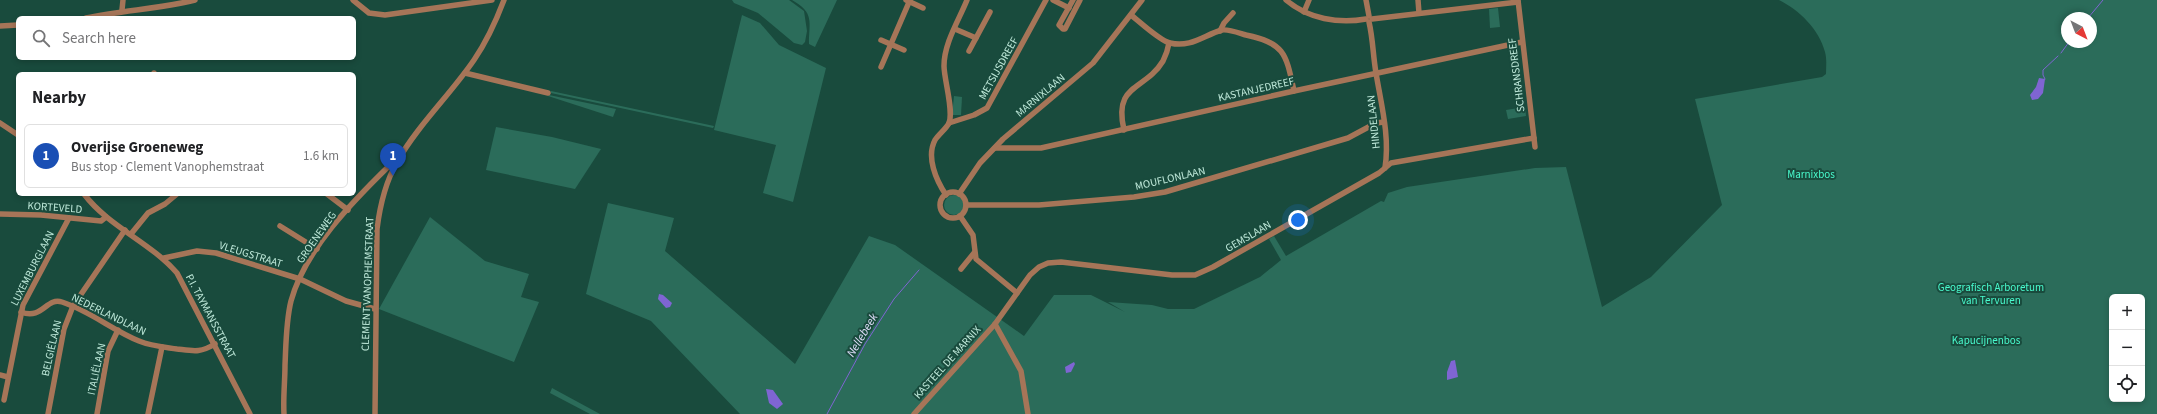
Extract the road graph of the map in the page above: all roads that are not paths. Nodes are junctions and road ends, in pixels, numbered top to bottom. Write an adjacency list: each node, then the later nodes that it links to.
1 (123, 0): 20 (street)
2 (195, 0): 20 (street)
3 (354, 0): 4 (street)
4 (492, 0)
5 (503, 0): 40 (street, CLEMENT VANOPHEMSTRAAT)
6 (967, 0): 30 (street)
7 (1046, 0): 46 (street, METSIJSDREEF)
8 (1053, 0): 19 (street)
9 (1073, 0): 19 (street)
10 (1080, 0): 19 (street)
11 (1141, 0): 25 (street, MARNIXLAAN)
12 (1286, 0): 22 (street)
13 (1309, 0): 22 (street)
14 (1366, 0): 27 (street, HINDELAAN)
15 (1418, 0): 24 (street)
16 (909, 1): 18 (street); 36 (street)
17 (1518, 1): 24 (street); 34 (street, SCHRANSDREEF)
18 (923, 8)
19 (1069, 8)
20 (122, 10): 26 (street)
21 (990, 12): 32 (street)
22 (1304, 12): 27 (street)
23 (1233, 13): 31 (street)
24 (1419, 13): 27 (street)
25 (1131, 15): 35 (street); 51 (street, MARNIXLAAN)
26 (95, 16)
27 (1369, 19): 41 (street, HINDELAAN)
28 (16, 25): 29 (street)
29 (0, 26)
30 (955, 29): 32 (street); 46 (street)
31 (1220, 31): 35 (street); 42 (street)
32 (976, 38): 38 (street)
33 (881, 40): 36 (street)
34 (1522, 42): 41 (street, KASTANJEDREEF); 49 (street, SCHRANSDREEF)
35 (1170, 43): 47 (street)
36 (891, 44): 37 (street); 39 (street)
37 (904, 50)
38 (969, 51)
39 (881, 67)
40 (465, 73): 43 (street); 52 (street, CLEMENT VANOPHEMSTRAAT)
41 (1376, 74): 42 (street, KASTANJEDREEF); 44 (street, HINDELAAN)
42 (1294, 91): 47 (street, KASTANJEDREEF)
43 (548, 93)
44 (1384, 122): 53 (street, HINDELAAN); 59 (street, MOUFLONLAAN)
45 (0, 123): 48 (street)
46 (949, 124): 55 (street)
47 (1124, 130): 51 (street, KASTANJEDREEF)
48 (16, 134)
49 (1534, 138): 50 (street, SCHRANSDREEF); 53 (street, GEMSLAAN)
50 (1535, 147)
51 (995, 148): 54 (street, MARNIXLAAN)
52 (396, 163): 60 (street, GROENEWEG); 75 (street, CLEMENT VANOPHEMSTRAAT)
53 (1385, 168): 73 (street, GEMSLAAN)
54 (959, 194): 55 (street); 59 (street)
55 (946, 195): 62 (street)
56 (86, 196): 63 (street, P.I. TAYMANSSTRAAT)
57 (175, 196): 67 (street)
58 (330, 196): 60 (street)
59 (966, 205): 62 (street)
60 (348, 210): 68 (street, GROENEWEG)
61 (0, 214): 64 (street, KORTEVELD)
62 (960, 216): 69 (street)
63 (106, 217): 64 (street, KORTEVELD); 66 (street, P.I. TAYMANSSTRAAT)
64 (69, 218): 76 (street, LUXEMBURGLAAN)
65 (280, 226): 68 (street)
66 (125, 230): 67 (street, P.I. TAYMANSSTRAAT); 74 (street, BELGIËLAAN)
67 (130, 234): 70 (street, P.I. TAYMANSSTRAAT)
68 (317, 249): 72 (street, GROENEWEG)
69 (974, 253): 71 (street); 73 (street)
70 (164, 258): 72 (street, VLEUGSTRAAT); 79 (street, P.I. TAYMANSSTRAAT)
71 (961, 268)
72 (300, 280): 75 (street, VLEUGSTRAAT); 88 (street, GROENEWEG)
73 (1017, 293): 77 (street, KASTEEL DE MARNIX)
74 (73, 306): 76 (street, NEDERLANDLAAN); 78 (street, NEDERLANDLAAN); 84 (street, BELGIËLAAN)
75 (375, 309): 89 (street, CLEMENT VANOPHEMSTRAAT)
76 (21, 312): 82 (street, LUXEMBURGLAAN)
77 (995, 324): 90 (street, KASTEEL DE MARNIX); 91 (street, KASTEEL DE MARNIX)
78 (118, 330): 80 (street, NEDERLANDLAAN); 85 (street, ITALIËLAAN)
79 (215, 344): 80 (street, NEDERLANDLAAN); 87 (street, P.I. TAYMANSSTRAAT)
80 (162, 347): 86 (street)
81 (0, 375): 82 (street)
82 (8, 377): 83 (street, LUXEMBURGLAAN)
83 (4, 400)
84 (48, 414)
85 (96, 414)
86 (148, 414)
87 (250, 414)
88 (284, 414)
89 (375, 414)
90 (914, 414)
91 (1028, 414)

